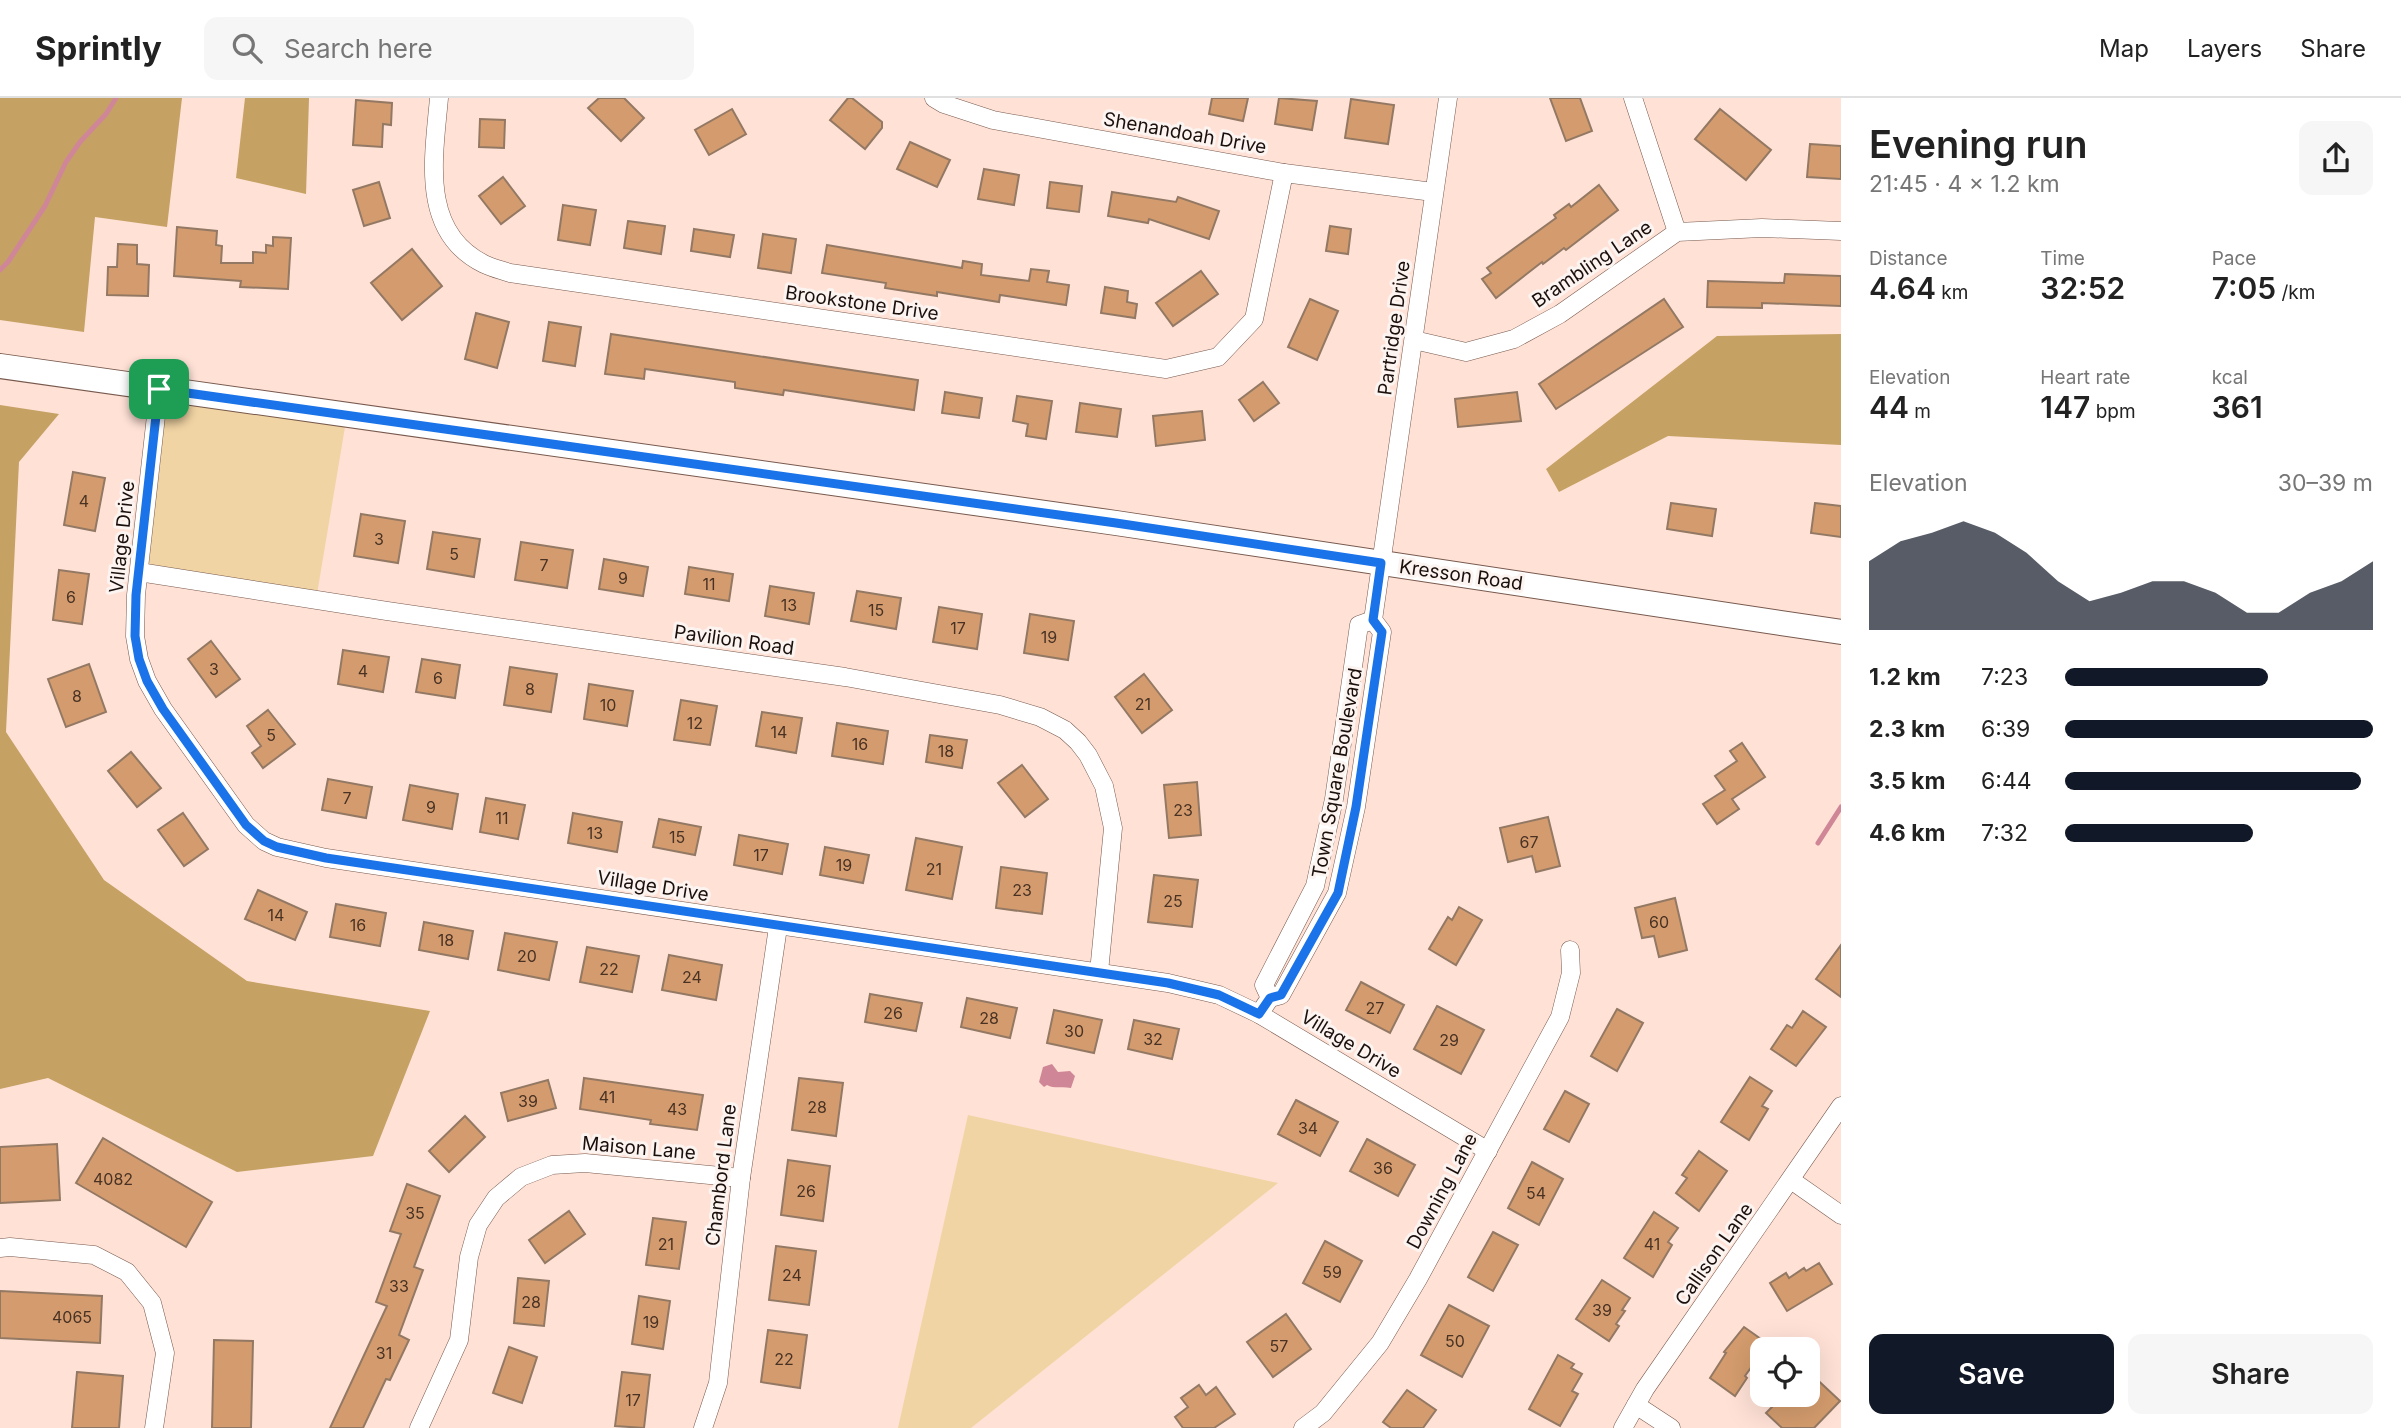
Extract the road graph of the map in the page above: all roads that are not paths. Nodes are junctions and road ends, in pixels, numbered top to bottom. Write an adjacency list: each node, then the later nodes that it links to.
1 (439, 98): 5 (street, Brookstone Drive)
2 (933, 98): 5 (street, Shenandoah Drive)
3 (1448, 98): 6 (street, Partridge Drive)
4 (1633, 98): 8 (street)
5 (1284, 173): 6 (street, Shenandoah Drive)
6 (1433, 192): 9 (street, Partridge Drive)
7 (1841, 231): 8 (street, Brambling Lane)
8 (1677, 232): 9 (street, Brambling Lane)
9 (1413, 340): 12 (street, Partridge Drive)
10 (0, 366): 11 (main road, Kresson Road)
11 (159, 389): 12 (main road, Kresson Road); 13 (street, Village Drive)
12 (1381, 563): 14 (main road, Kresson Road); 18 (street, Town Square Boulevard)
13 (139, 572): 15 (street, Village Drive); 17 (street, Pavilion Road)
14 (1841, 632)
15 (778, 927): 17 (street, Village Drive); 21 (street, Chambord Lane)
16 (1570, 950): 20 (street, Downing Lane)
17 (1099, 972): 18 (street, Village Drive)
18 (1259, 1014): 20 (street, Village Drive)
19 (1841, 1106): 22 (street, Callison Lane)
20 (1488, 1151): 29 (street, Downing Lane)
21 (741, 1178): 27 (street, Maison Lane); 28 (street, Chambord Lane)
22 (1791, 1180): 23 (street); 25 (street, Callison Lane)
23 (1841, 1215)
24 (0, 1248): 26 (street)
25 (1636, 1405): 30 (street, Callison Lane); 31 (street)
26 (154, 1428)
27 (419, 1428)
28 (703, 1428)
29 (1303, 1428)
30 (1623, 1428)
31 (1671, 1428)

